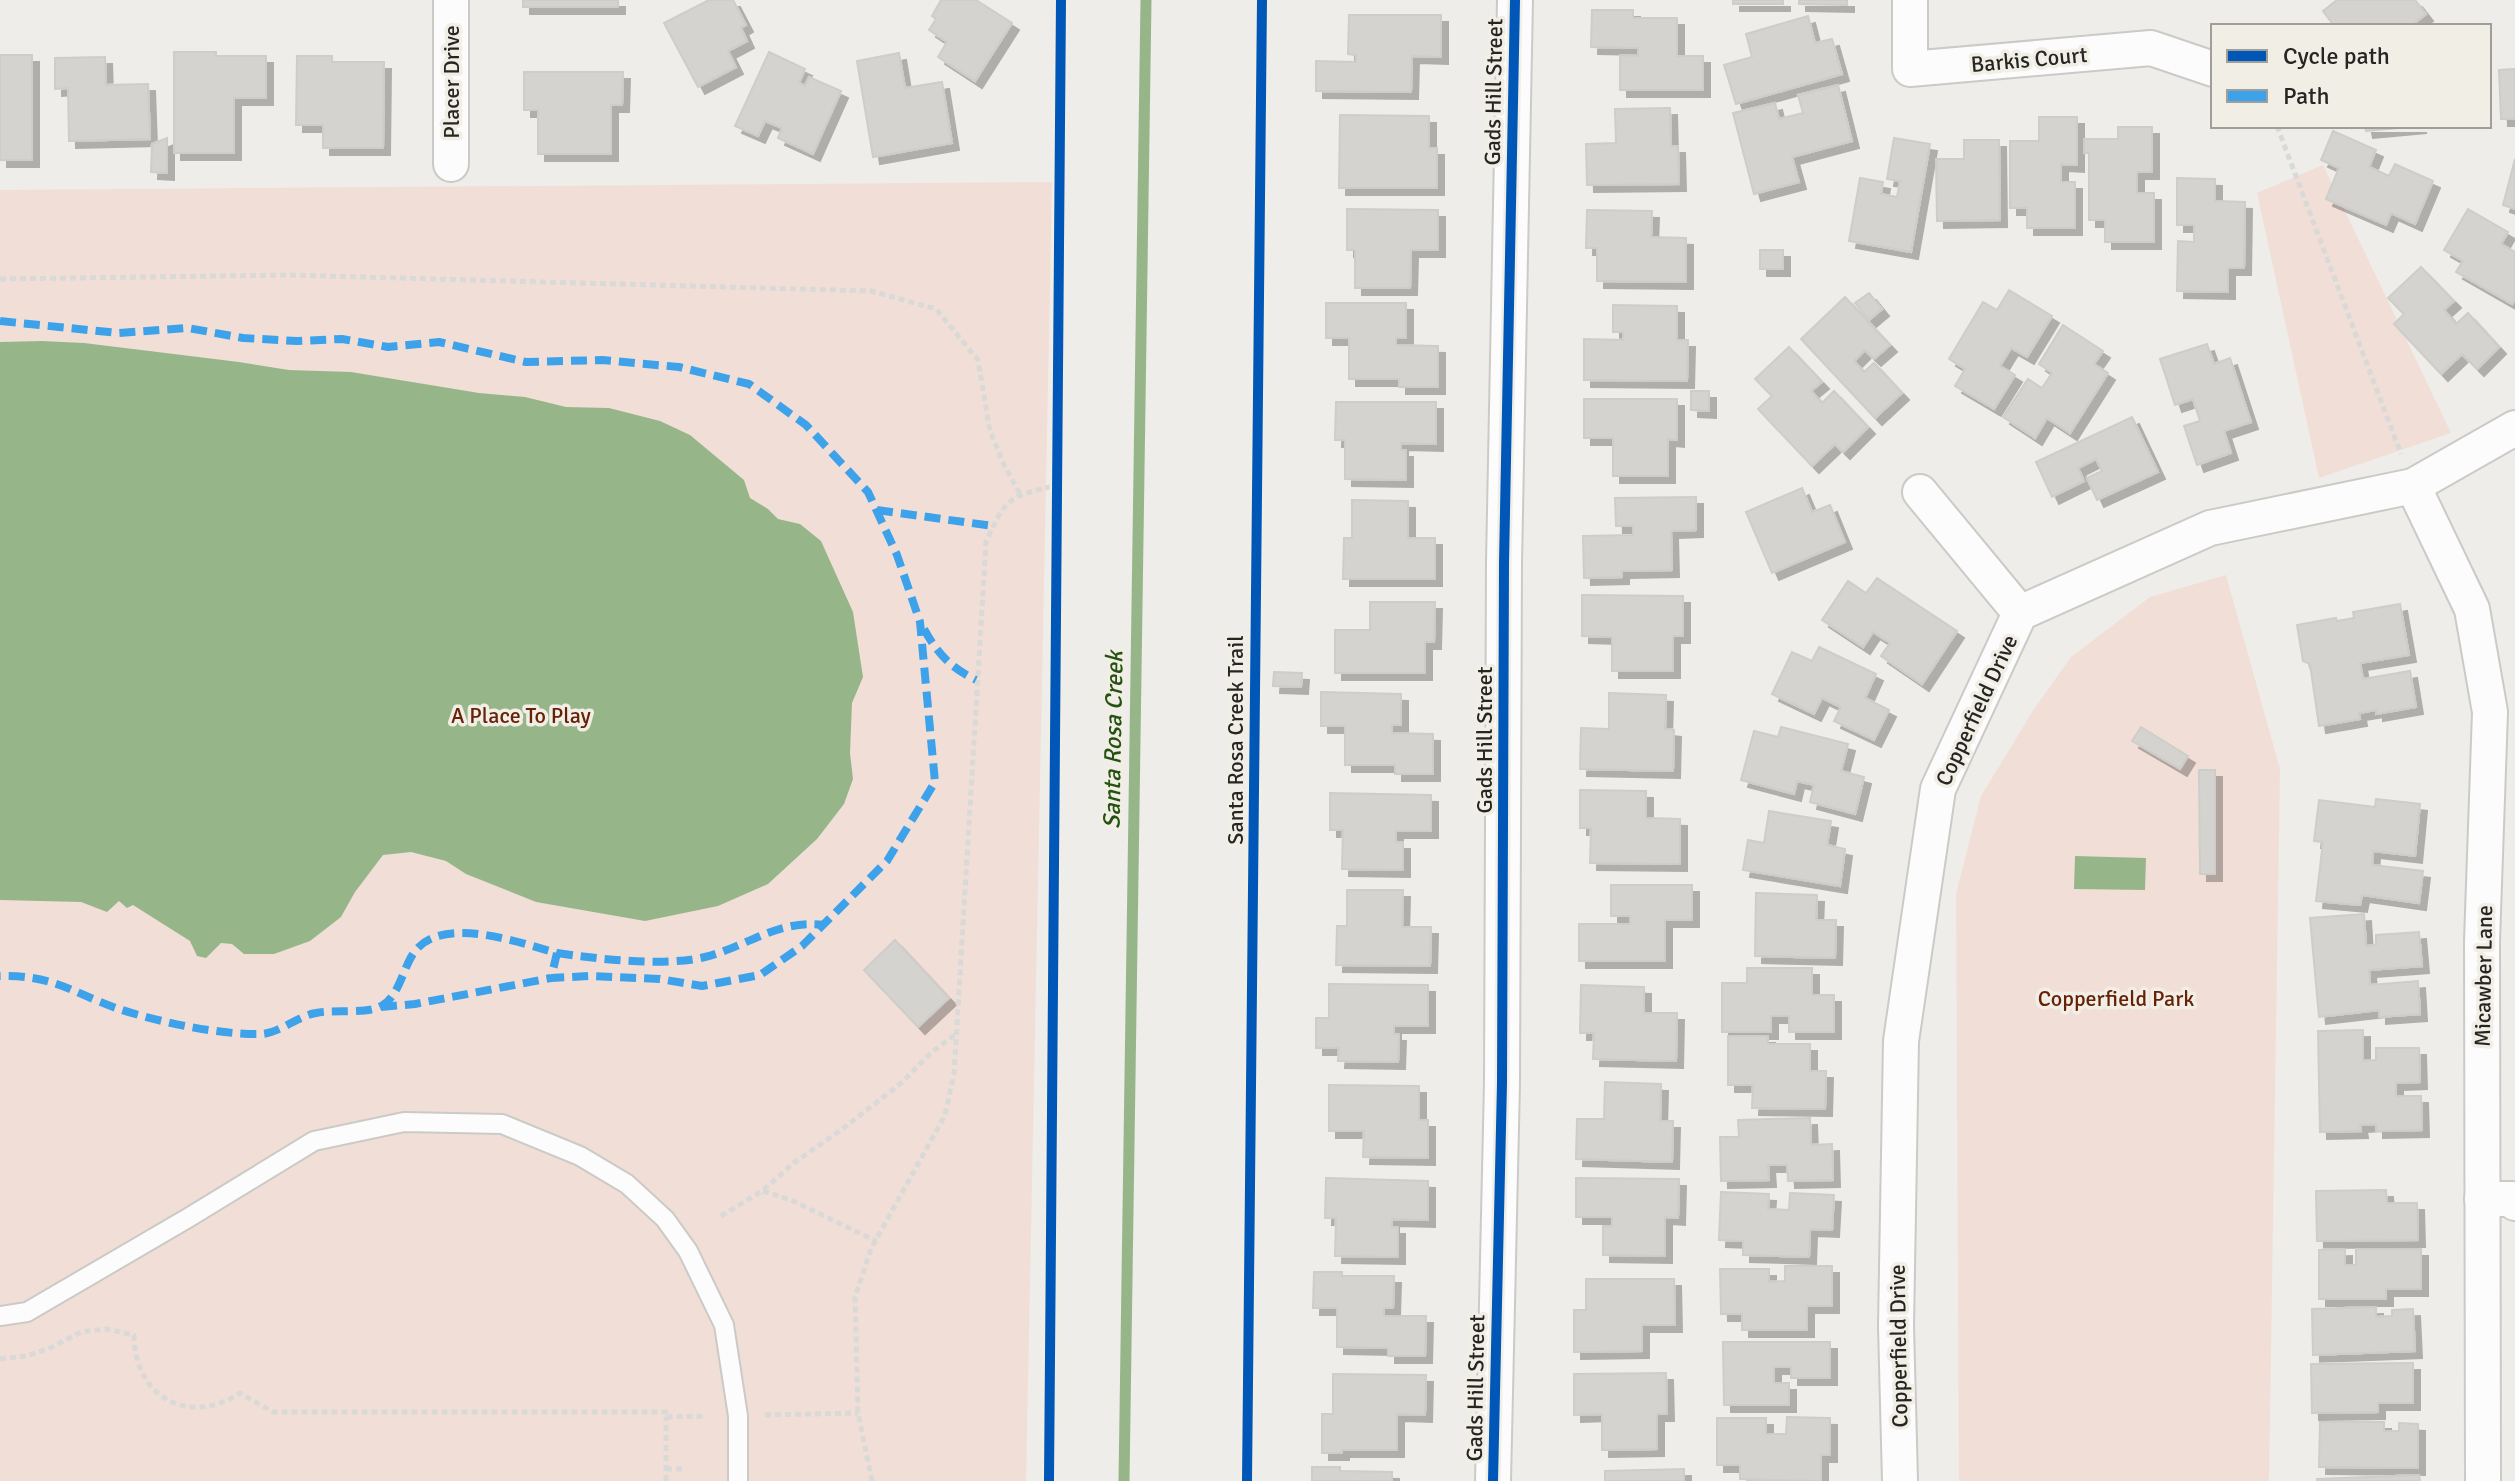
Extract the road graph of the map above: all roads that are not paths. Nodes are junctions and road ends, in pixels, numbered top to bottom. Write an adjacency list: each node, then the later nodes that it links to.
1 (451, 0): 5 (street, Placer Drive)
2 (1515, 0): 14 (street, Gads Hill Street)
3 (1910, 0): 4 (street, Barkis Court)
4 (2211, 68)
5 (451, 164)
6 (2515, 428): 7 (street, Copperfield Drive)
7 (2413, 486): 9 (street, Copperfield Drive); 10 (street, Micawber Lane)
8 (1920, 492): 9 (street)
9 (2020, 613): 15 (street, Copperfield Drive)
10 (2502, 712): 11 (street, Micawber Lane)
11 (2506, 1198): 16 (street, Micawber Lane)
12 (0, 1316): 13 (lane)
13 (738, 1481)
14 (1493, 1481)
15 (1900, 1481)
16 (2483, 1481)

